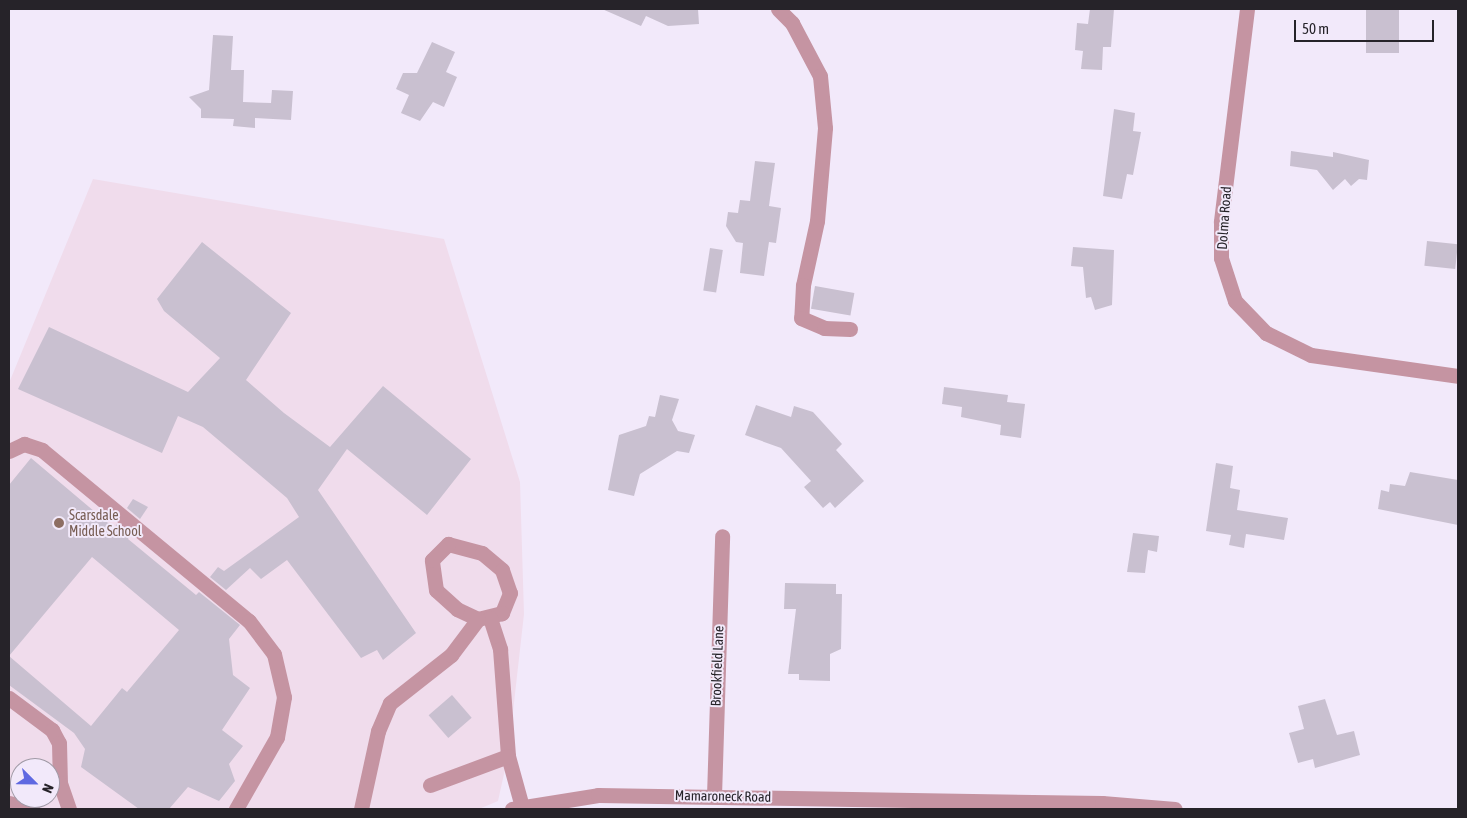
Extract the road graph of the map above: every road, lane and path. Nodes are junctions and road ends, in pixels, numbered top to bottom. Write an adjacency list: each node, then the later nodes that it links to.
1 (778, 9): 3 (street)
2 (1247, 9): 4 (street, Dolma Road)
3 (850, 329)
4 (1458, 376)
5 (9, 451): 17 (street)
6 (722, 536): 11 (street, Brookfield Lane)
7 (484, 619): 7 (street); 9 (street); 18 (street)
8 (9, 698): 16 (street)
9 (508, 756): 10 (street); 14 (street)
10 (430, 785)
11 (714, 796): 13 (street, Mamaroneck Road); 14 (street, Mamaroneck Road)
12 (9, 803): 15 (street)
13 (923, 804): 19 (street, Mamaroneck Road)
14 (517, 808)
15 (32, 809)
16 (69, 809)
17 (236, 809)
18 (361, 809)
19 (1174, 809)

